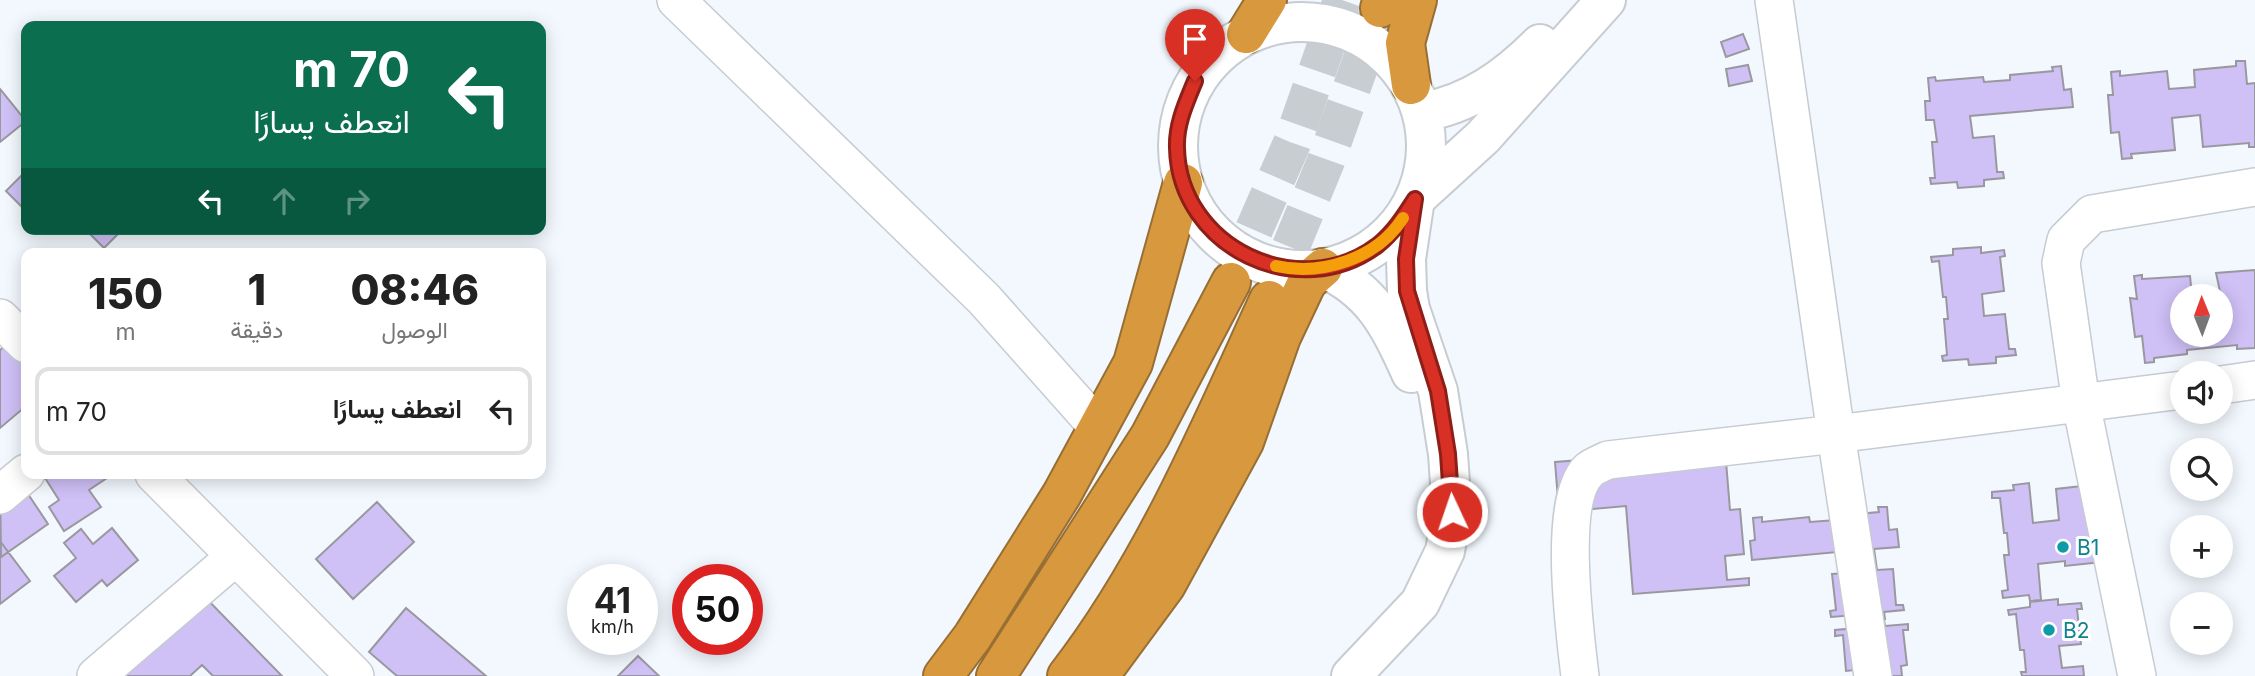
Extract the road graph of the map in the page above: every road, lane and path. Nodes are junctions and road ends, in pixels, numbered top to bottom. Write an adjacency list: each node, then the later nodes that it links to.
1 (676, 0): 21 (street)
2 (1267, 0): 7 (highway)
3 (1417, 0): 8 (highway)
4 (1584, 0): 8 (main road)
5 (1606, 0): 11 (main road)
6 (1774, 0): 22 (street)
7 (1246, 34): 8 (main road); 9 (main road)
8 (1417, 98): 11 (main road)
9 (1183, 183): 12 (main road); 21 (highway)
10 (2255, 187): 20 (street)
11 (1415, 199): 12 (main road); 23 (main road)
12 (1323, 268): 23 (main road); 33 (highway)
13 (1231, 282): 31 (highway)
14 (1269, 300): 32 (highway)
15 (0, 318): 16 (street)
16 (21, 339)
17 (2255, 380): 18 (street)
18 (2233, 383)
19 (2170, 392): 20 (street)
20 (2081, 403): 22 (street); 37 (street)
21 (1097, 426): 30 (highway)
22 (1836, 433): 35 (street); 36 (street)
23 (1448, 454): 34 (main road)
24 (21, 476): 26 (street)
25 (160, 479): 27 (street)
26 (0, 495)
27 (235, 557): 28 (street); 29 (street)
28 (96, 676)
29 (355, 676)
30 (943, 676)
31 (996, 676)
32 (1067, 676)
33 (1099, 676)
34 (1351, 676)
35 (1580, 676)
36 (1873, 676)
37 (2137, 676)

